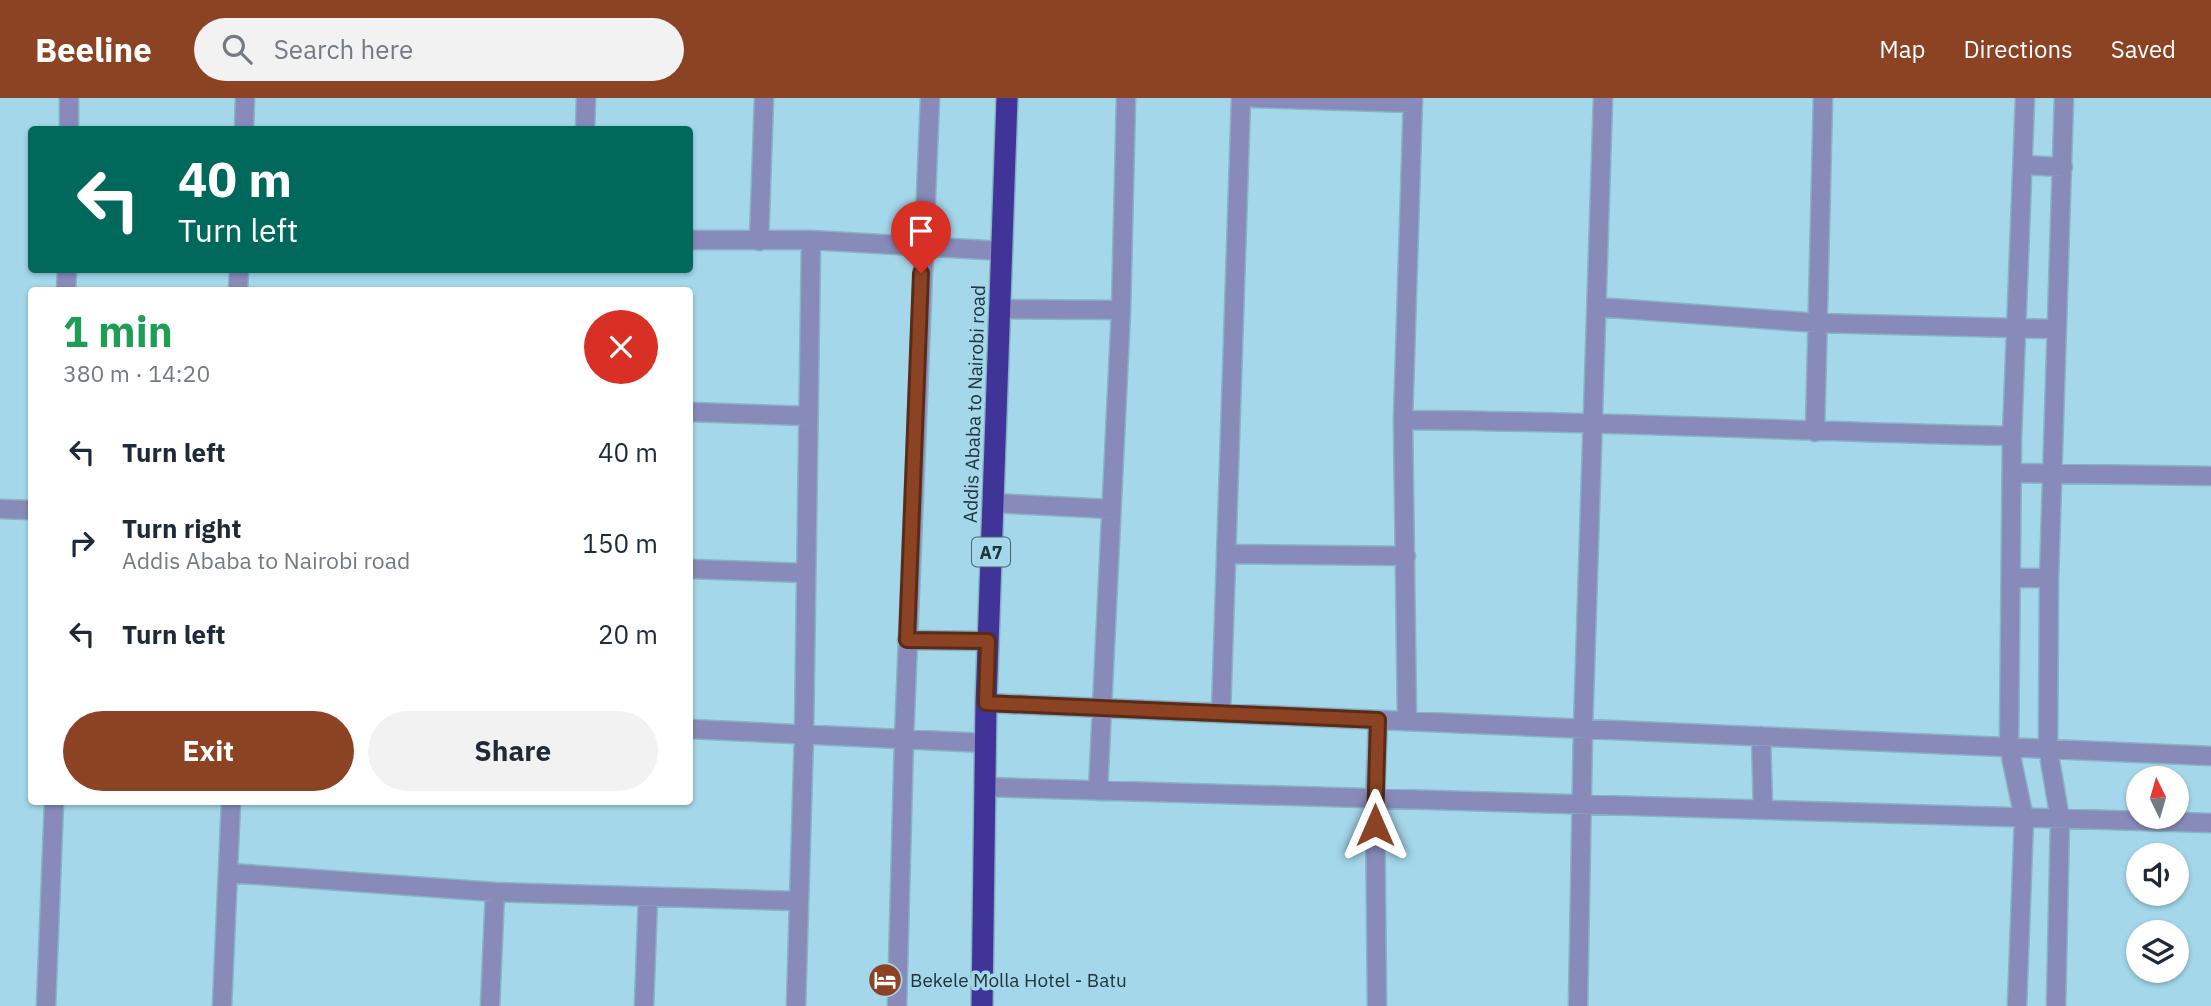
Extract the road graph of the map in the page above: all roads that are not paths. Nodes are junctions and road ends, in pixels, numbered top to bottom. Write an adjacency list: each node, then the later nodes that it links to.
1 (69, 98): 15 (street)
2 (245, 98): 16 (street)
3 (586, 98): 17 (street)
4 (764, 98): 22 (street)
5 (930, 98): 23 (street)
6 (1007, 98): 24 (highway, Addis Ababa to Nairobi road / A7)
7 (1126, 98): 27 (street)
8 (1241, 98): 44 (street)
9 (1255, 98): 14 (street)
10 (1604, 98): 25 (street)
11 (1823, 98): 28 (street)
12 (2025, 98): 18 (street)
13 (2064, 98): 19 (street)
14 (1413, 100): 33 (street)
15 (69, 126)
16 (244, 126)
17 (585, 126)
18 (2023, 165): 19 (street); 29 (street)
19 (2063, 167): 30 (street)
20 (693, 240): 22 (street)
21 (811, 240): 22 (street); 23 (street); 32 (street)
22 (759, 241)
23 (922, 247): 24 (street); 50 (street)
24 (1003, 251): 26 (highway, Addis Ababa to Nairobi road / A7)
25 (1597, 307): 28 (street); 34 (street)
26 (1000, 309): 27 (street); 40 (highway, Addis Ababa to Nairobi road / A7)
27 (1121, 310): 42 (street)
28 (1818, 323): 29 (street); 35 (street)
29 (2016, 327): 30 (street); 36 (street)
30 (2056, 329): 38 (street)
31 (693, 412): 32 (street)
32 (808, 416): 47 (street)
33 (1404, 420): 34 (street); 45 (street)
34 (1593, 421): 35 (street); 58 (street)
35 (1815, 432): 36 (street)
36 (2012, 436): 37 (street)
37 (2012, 473): 38 (street); 48 (street)
38 (2050, 474): 39 (street); 49 (street)
39 (2211, 476)
40 (993, 503): 42 (street); 51 (highway, Addis Ababa to Nairobi road / A7)
41 (0, 509): 43 (street)
42 (1111, 509): 53 (street)
43 (28, 510)
44 (1226, 554): 45 (street); 54 (street)
45 (1406, 556): 56 (street)
46 (693, 569): 47 (street)
47 (806, 573): 59 (street)
48 (2011, 578): 49 (street); 63 (street)
49 (2049, 578): 64 (street)
50 (907, 640): 51 (street); 61 (street)
51 (988, 641): 52 (highway, Addis Ababa to Nairobi road / A7)
52 (986, 703): 53 (street); 62 (highway, Addis Ababa to Nairobi road / A7)
53 (1102, 708): 54 (street); 67 (street)
54 (1221, 713): 55 (street)
55 (1378, 720): 56 (street); 68 (street)
56 (1407, 721): 58 (street)
57 (693, 729): 59 (street)
58 (1583, 729): 60 (street); 71 (street)
59 (804, 733): 61 (street); 79 (street)
60 (1761, 736): 63 (street); 72 (street)
61 (904, 738): 62 (street); 85 (street)
62 (986, 743): 66 (highway, Addis Ababa to Nairobi road / A7)
63 (2009, 747): 64 (street); 73 (street)
64 (2048, 749): 65 (street); 74 (street)
65 (2211, 756)
66 (986, 787): 67 (street); 86 (highway, Addis Ababa to Nairobi road / A7)
67 (1098, 791): 68 (street)
68 (1375, 799): 71 (street); 87 (street)
69 (54, 805): 80 (street)
70 (231, 805): 76 (street)
71 (1582, 805): 72 (street); 88 (street)
72 (1763, 810): 73 (street)
73 (2024, 818): 74 (street); 89 (street)
74 (2060, 819): 75 (street); 90 (street)
75 (2211, 823)
76 (230, 873): 77 (street); 81 (street)
77 (495, 892): 78 (street); 82 (street)
78 (648, 897): 79 (street); 83 (street)
79 (799, 901): 84 (street)
80 (46, 1006)
81 (222, 1006)
82 (490, 1006)
83 (644, 1006)
84 (796, 1006)
85 (897, 1006)
86 (982, 1006)
87 (1377, 1006)
88 (1578, 1006)
89 (2017, 1006)
90 (2056, 1006)

